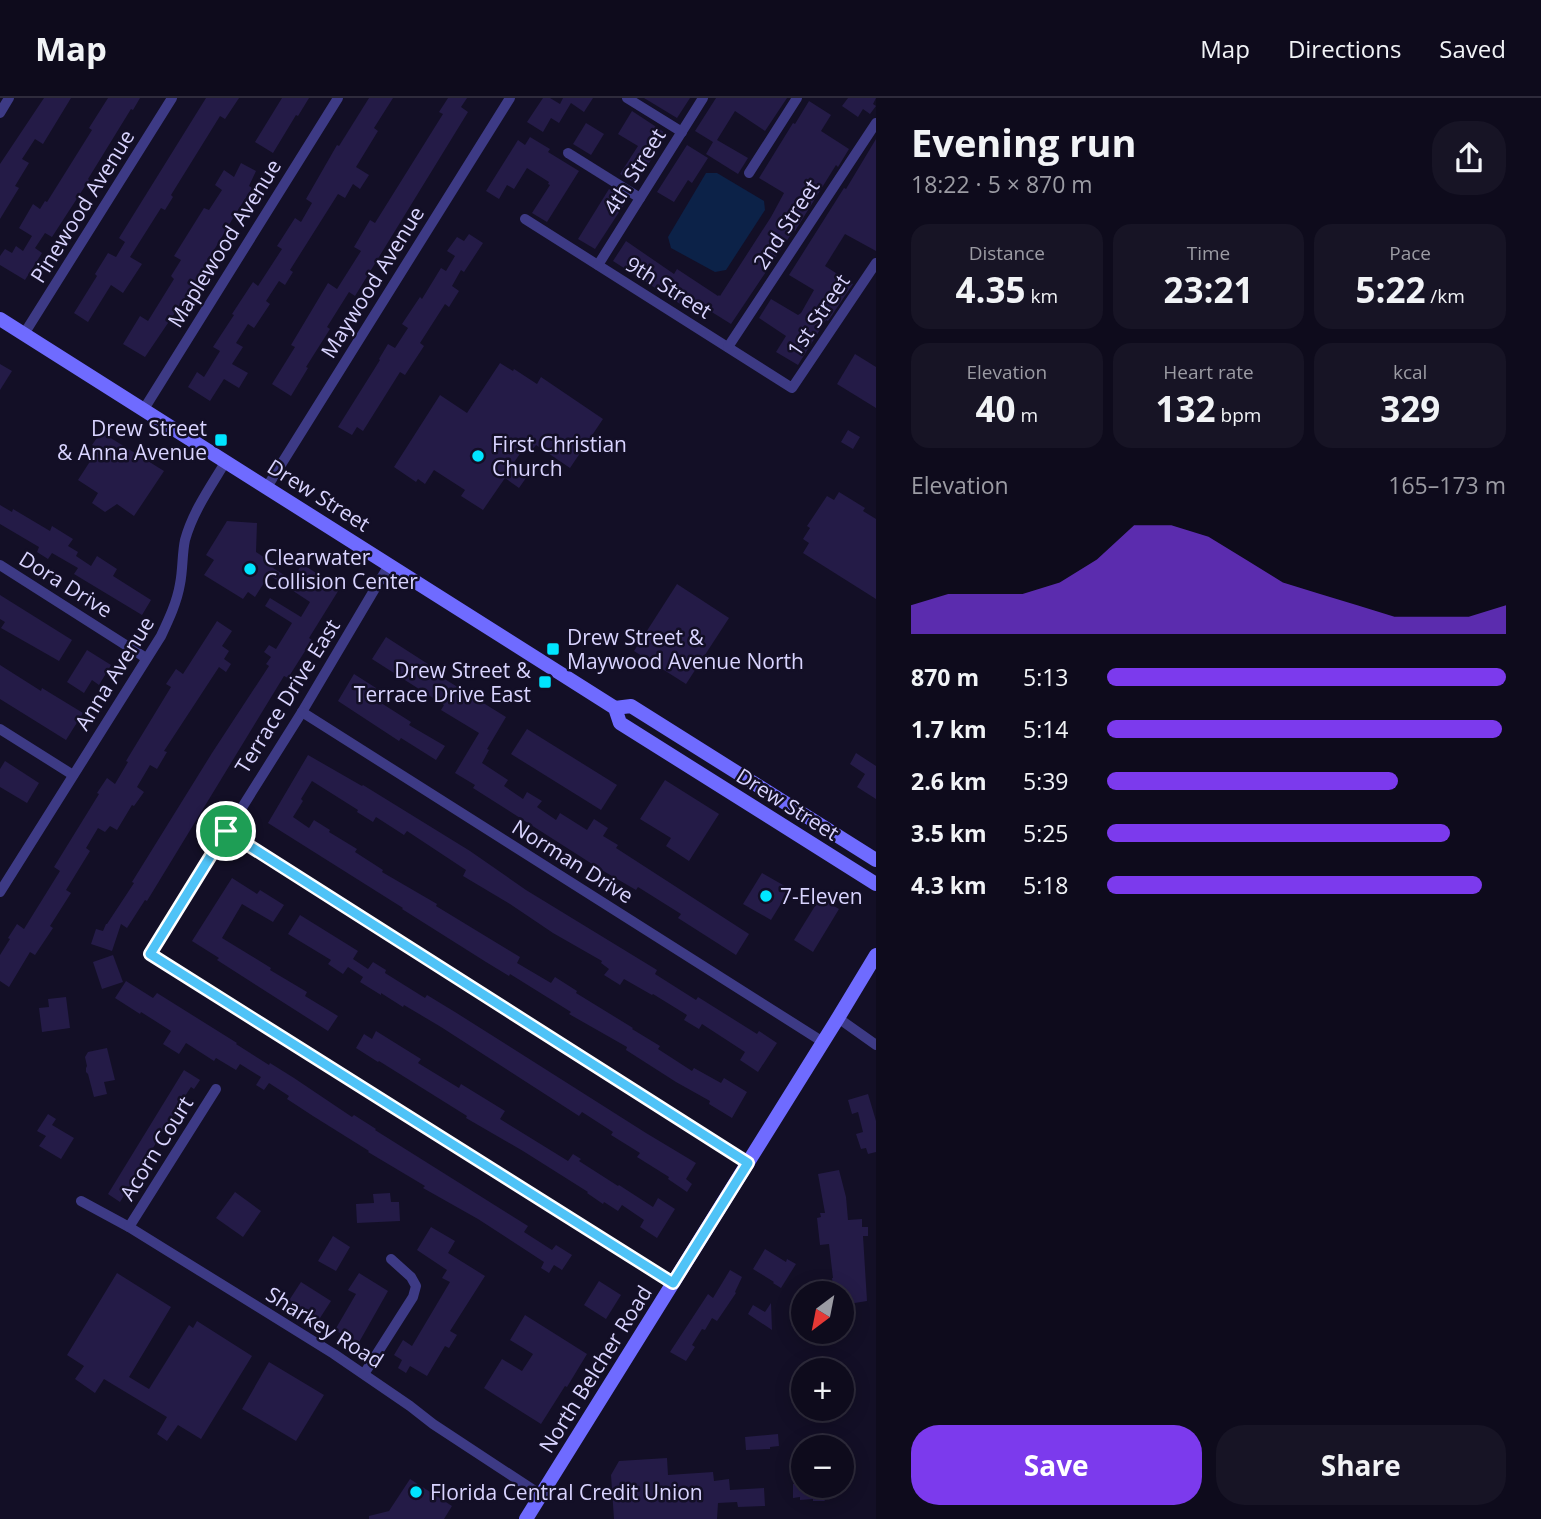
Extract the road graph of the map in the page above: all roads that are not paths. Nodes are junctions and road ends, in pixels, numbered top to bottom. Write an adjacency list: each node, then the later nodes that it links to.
1 (9, 98): 8 (street)
2 (172, 98): 18 (street, Pinewood Avenue)
3 (338, 98): 21 (street, Maplewood Avenue)
4 (510, 98): 23 (street, Maywood Avenue)
5 (627, 98): 10 (street)
6 (703, 98): 10 (street, 4th Street)
7 (797, 98): 12 (street)
8 (0, 113)
9 (876, 122): 19 (street, 2nd Street)
10 (682, 132): 13 (street, 4th Street)
11 (568, 153): 13 (street)
12 (749, 173)
13 (640, 198): 16 (street, 4th Street)
14 (526, 219): 16 (street, 9th Street)
15 (876, 263): 20 (street, 1st Street)
16 (598, 265): 19 (street, 9th Street)
17 (0, 319): 18 (main road, Drew Street)
18 (24, 334): 21 (main road, Drew Street)
19 (727, 347): 20 (street, 9th Street)
20 (792, 388)
21 (144, 409): 22 (main road, Drew Street)
22 (226, 461): 23 (main road, Drew Street); 26 (street, Anna Avenue)
23 (267, 487): 25 (main road, Drew Street)
24 (0, 565): 26 (street, Dora Drive)
25 (389, 565): 27 (main road, Drew Street); 28 (street, Terrace Drive East)
26 (146, 658): 30 (street, Anna Avenue)
27 (614, 708): 32 (main road, Drew Street); 33 (main road, Drew Street)
28 (302, 712): 31 (street, Terrace Drive East); 37 (street, Norman Drive)
29 (0, 729): 30 (street)
30 (73, 775): 34 (street, Anna Avenue)
31 (226, 831): 40 (street); 44 (street, Terrace Drive East)
32 (876, 860)
33 (876, 884)
34 (0, 892)
35 (876, 955): 36 (main road, North Belcher Road)
36 (838, 1018): 37 (main road, North Belcher Road); 38 (street)
37 (823, 1042): 40 (main road, North Belcher Road)
38 (876, 1045)
39 (216, 1089): 42 (street, Acorn Court)
40 (748, 1163): 44 (main road, North Belcher Road)
41 (81, 1201): 42 (street, Sharkey Road)
42 (129, 1227): 45 (street, Sharkey Road)
43 (391, 1259): 45 (street)
44 (673, 1283): 46 (main road, North Belcher Road)
45 (364, 1374): 46 (street, Sharkey Road)
46 (541, 1495): 47 (main road, North Belcher Road)
47 (526, 1519)

